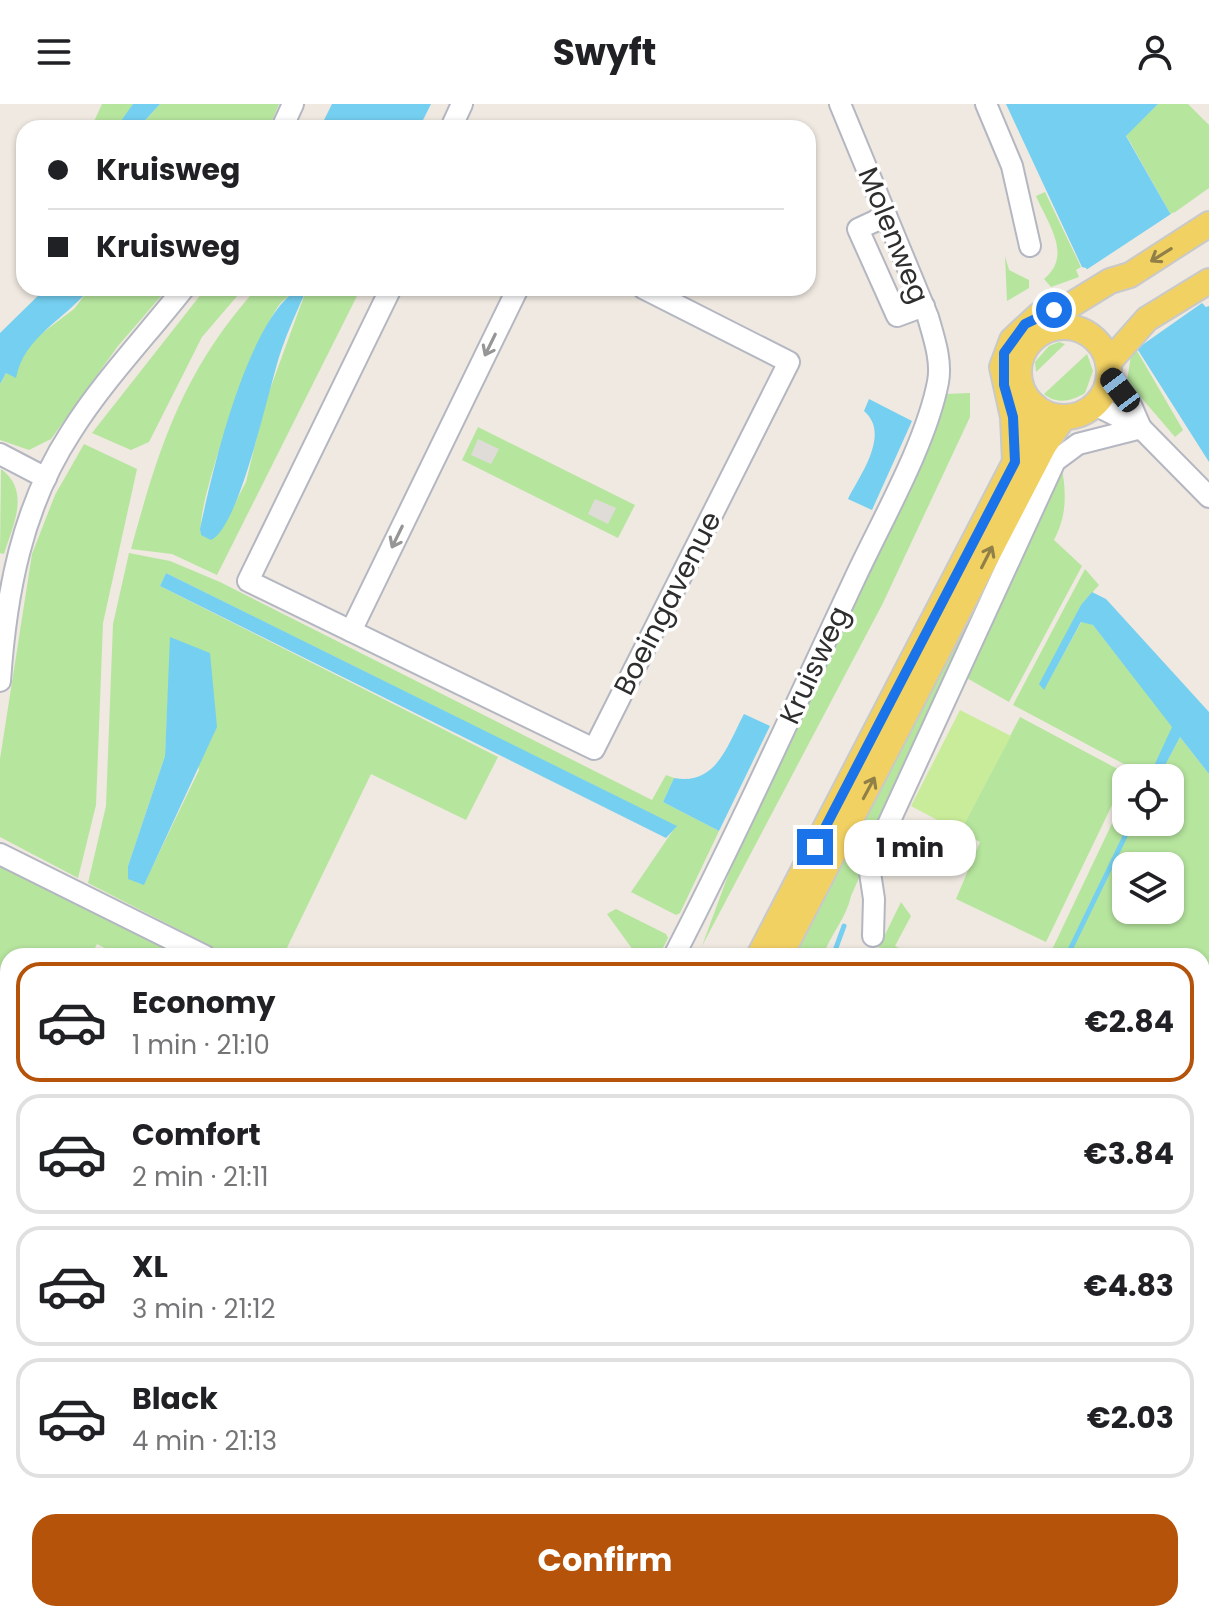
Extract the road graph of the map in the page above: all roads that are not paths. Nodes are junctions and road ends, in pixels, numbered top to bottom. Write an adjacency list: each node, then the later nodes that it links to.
1 (840, 104): 3 (street, Molenweg)
2 (986, 104): 5 (street)
3 (886, 216): 11 (street, Molenweg); 11 (street)
4 (1201, 230): 12 (main road, one-way to 12)
5 (1030, 246)
6 (1209, 281): 14 (main road)
7 (178, 296): 21 (street)
8 (387, 296): 23 (street, Boeingavenue)
9 (514, 296): 23 (street, one-way to 23)
10 (659, 296): 23 (street, Boeingavenue)
11 (924, 306): 13 (street, Molenweg)
12 (1063, 317): 14 (main road); 16 (main road); 20 (main road)
13 (940, 368): 28 (street, Kruisweg)
14 (1109, 370): 15 (main road); 18 (street)
15 (1095, 405): 17 (main road); 18 (street)
16 (1035, 406): 17 (main road); 20 (main road)
17 (1064, 417): 30 (main road, one-way to 17)
18 (1141, 428): 22 (street); 26 (street)
19 (0, 454): 21 (street)
20 (1015, 462): 29 (main road)
21 (46, 478): 24 (street)
22 (1209, 497)
23 (351, 631)
24 (0, 681)
25 (0, 854): 27 (street)
26 (873, 936)
27 (189, 948)
28 (678, 948)
29 (763, 948)
30 (784, 948)

